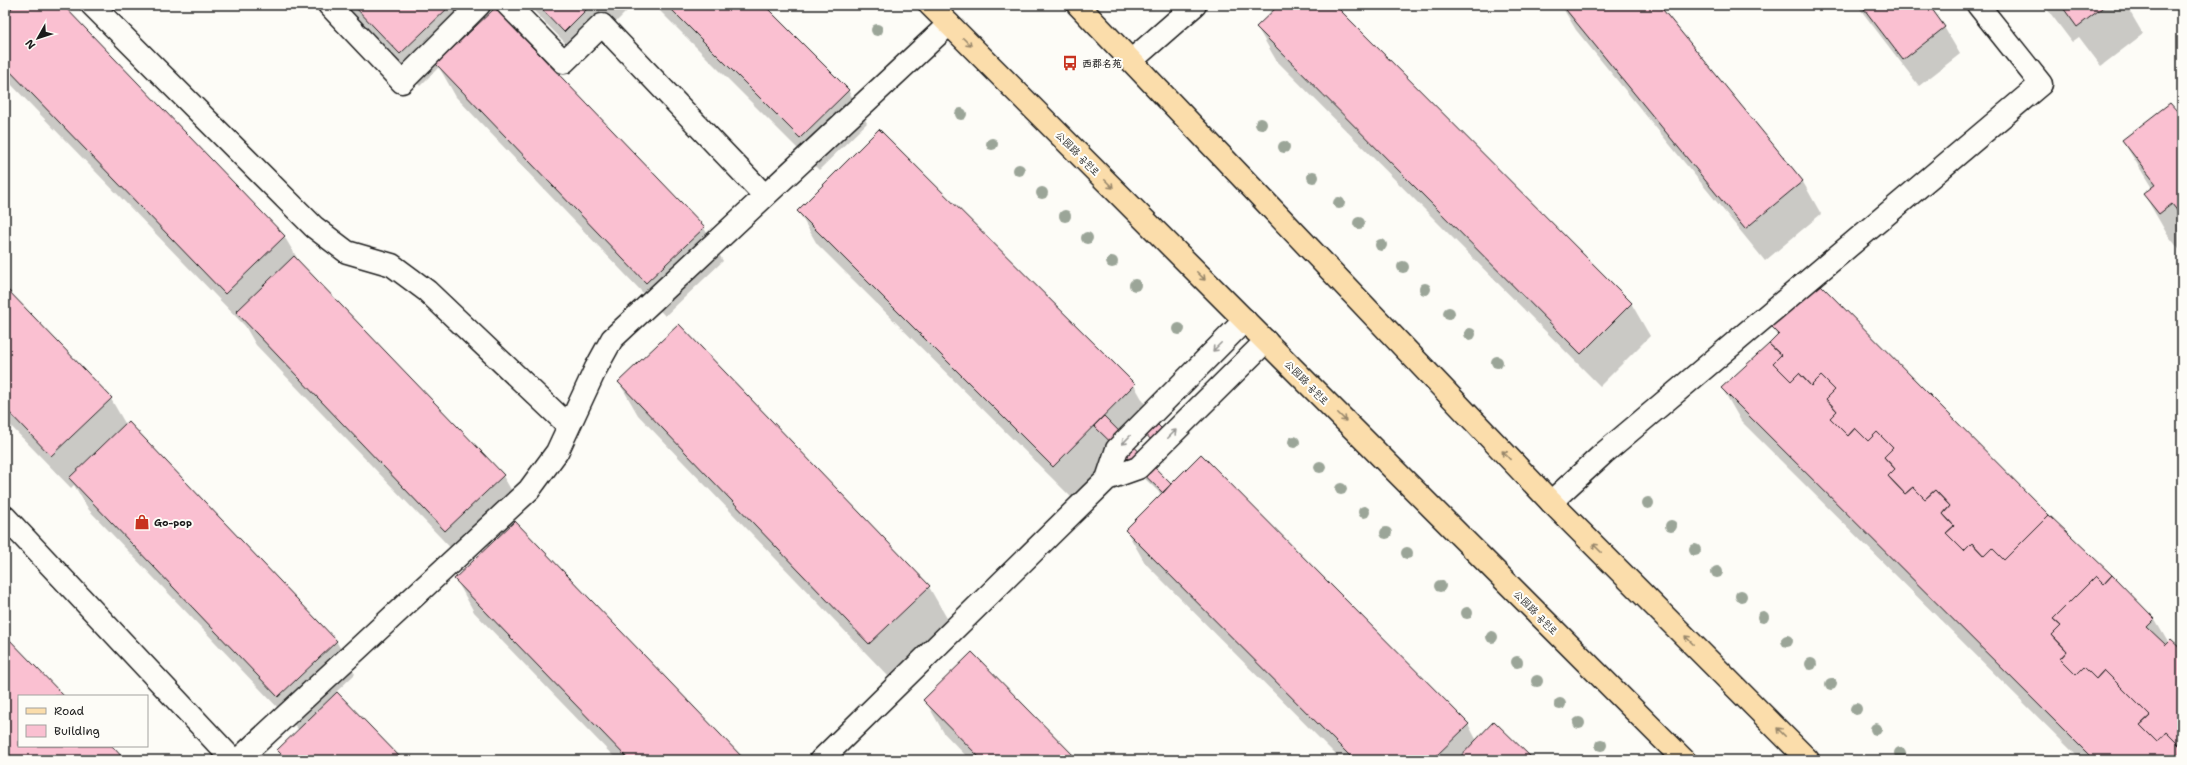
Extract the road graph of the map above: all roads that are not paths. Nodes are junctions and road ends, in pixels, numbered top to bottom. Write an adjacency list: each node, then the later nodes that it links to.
1 (92, 5): 14 (lane)
2 (329, 5): 3 (lane)
3 (479, 5)
4 (508, 5): 11 (lane)
5 (930, 5): 9 (main road, 公园路 공원로)
6 (1078, 5): 10 (main road)
7 (1195, 5): 10 (lane)
8 (1978, 5): 16 (lane)
9 (949, 24): 11 (lane); 12 (main road, 公园路 공원로, one-way to 12)
10 (1132, 60): 16 (main road, one-way to 10)
11 (765, 196): 14 (lane)
12 (1245, 320): 13 (main road, 公园路 공원로); 15 (lane, one-way to 15)
13 (1266, 341): 15 (lane, one-way to 13); 21 (main road, 公园路 공원로, one-way to 21)
14 (569, 426): 19 (lane)
15 (1107, 479): 20 (lane)
16 (1551, 502): 22 (main road, one-way to 16)
17 (5, 517): 18 (lane)
18 (233, 760)
19 (238, 760)
20 (821, 760)
21 (1684, 760)
22 (1808, 760)

